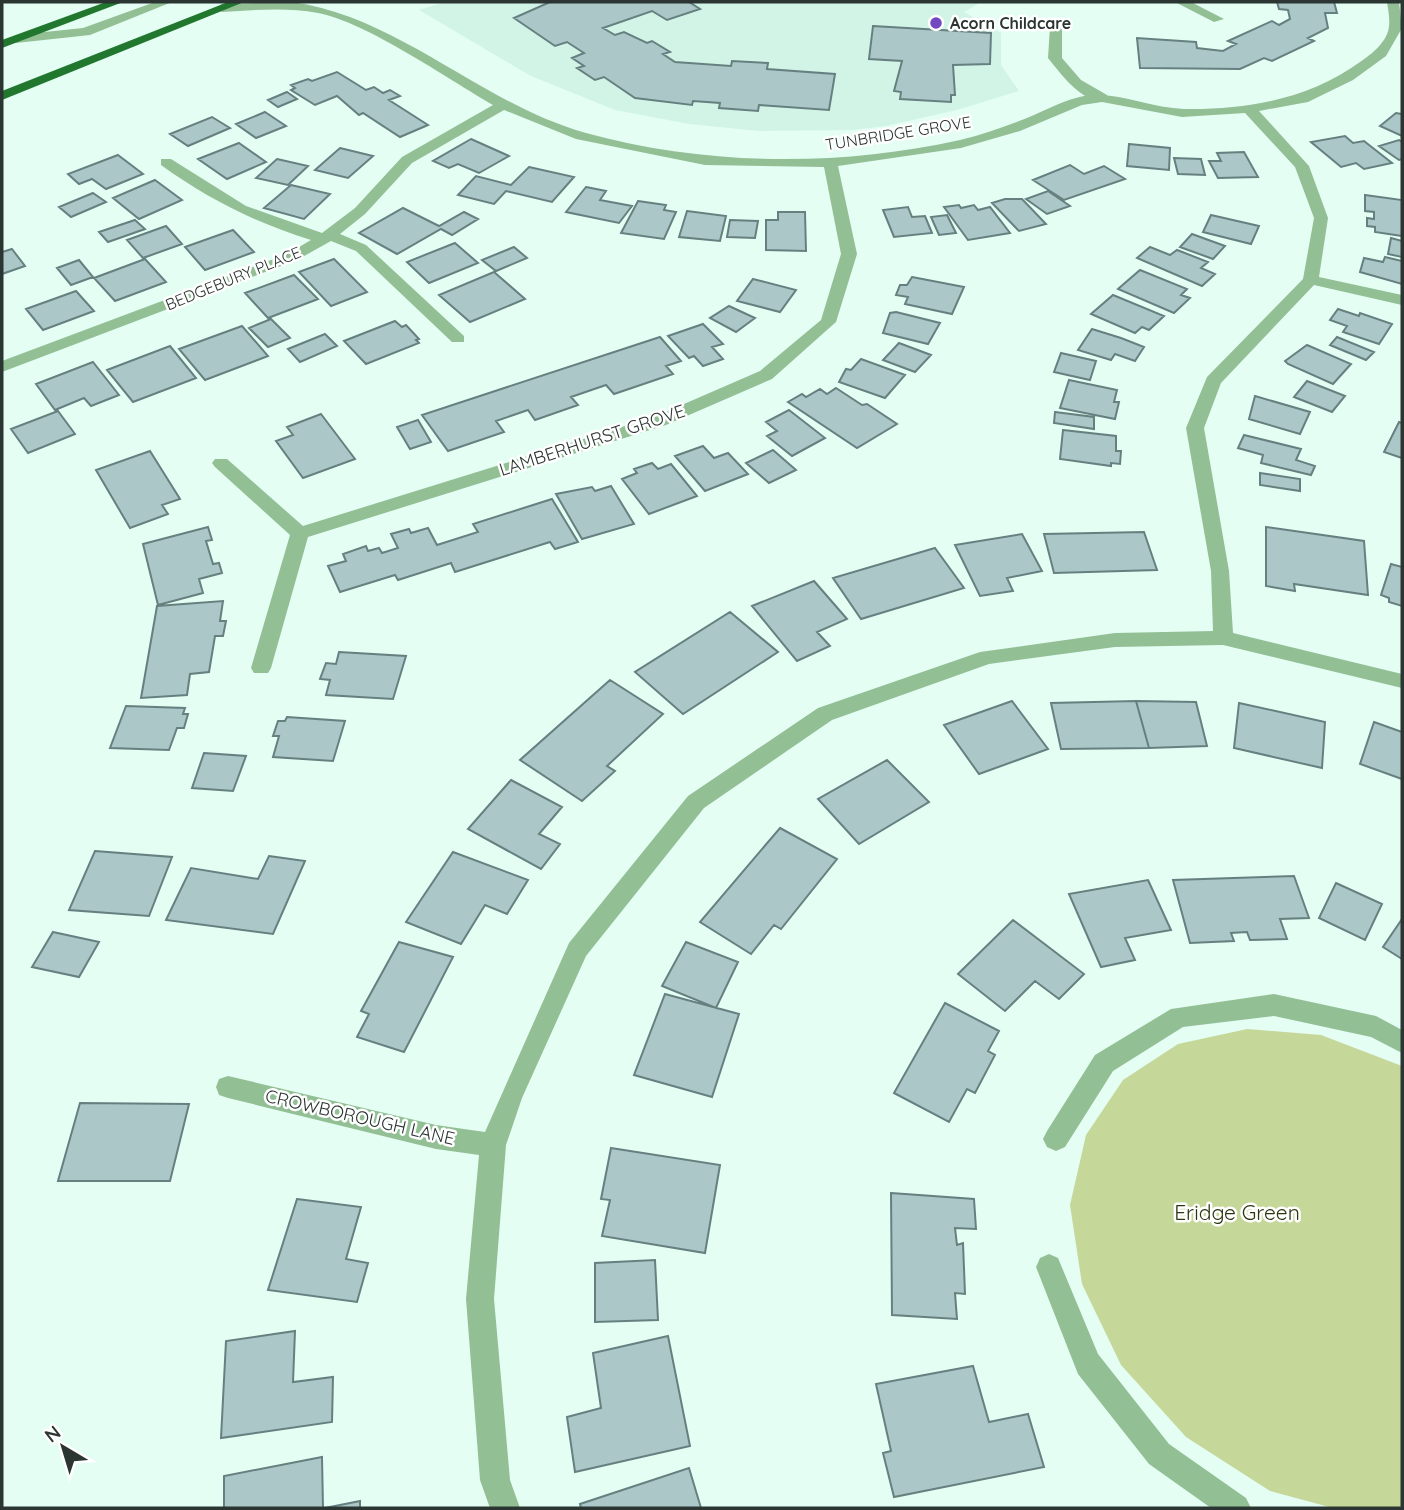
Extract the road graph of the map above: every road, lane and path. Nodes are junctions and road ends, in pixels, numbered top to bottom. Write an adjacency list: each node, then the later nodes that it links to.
1 (117, 2): 12 (highway)
2 (166, 2): 12 (street)
3 (238, 2): 7 (highway)
4 (345, 2): 11 (street, TUNBRIDGE GROVE)
5 (1181, 2): 8 (street)
6 (1393, 2): 10 (street, TUNBRIDGE GROVE)
7 (222, 8): 11 (street, TUNBRIDGE GROVE); 14 (highway)
8 (1218, 19)
9 (1056, 27): 15 (street)
10 (1399, 28): 17 (street, TUNBRIDGE GROVE)
11 (369, 29): 16 (street, TUNBRIDGE GROVE)
12 (16, 39): 13 (highway)
13 (2, 44)
14 (2, 96)
15 (1102, 98): 17 (street, TUNBRIDGE GROVE); 19 (street, TUNBRIDGE GROVE)
16 (503, 105): 19 (street, TUNBRIDGE GROVE); 20 (street, BEDGEBURY PLACE)
17 (1249, 110): 21 (street)
18 (166, 162): 20 (street)
19 (830, 163): 26 (street, LAMBERHURST GROVE)
20 (327, 237): 23 (street); 24 (street, BEDGEBURY PLACE)
21 (1311, 280): 22 (street); 27 (street)
22 (1402, 300)
23 (458, 339)
24 (4, 363)
25 (221, 463): 26 (street)
26 (300, 533): 28 (street)
27 (1223, 638): 29 (street); 33 (street)
28 (261, 668)
29 (1402, 681)
30 (1402, 1042): 32 (street)
31 (228, 1087): 33 (street, CROWBOROUGH LANE)
32 (1056, 1139)
33 (493, 1145): 35 (street)
34 (1049, 1267): 36 (street)
35 (505, 1508)
36 (1236, 1508)

